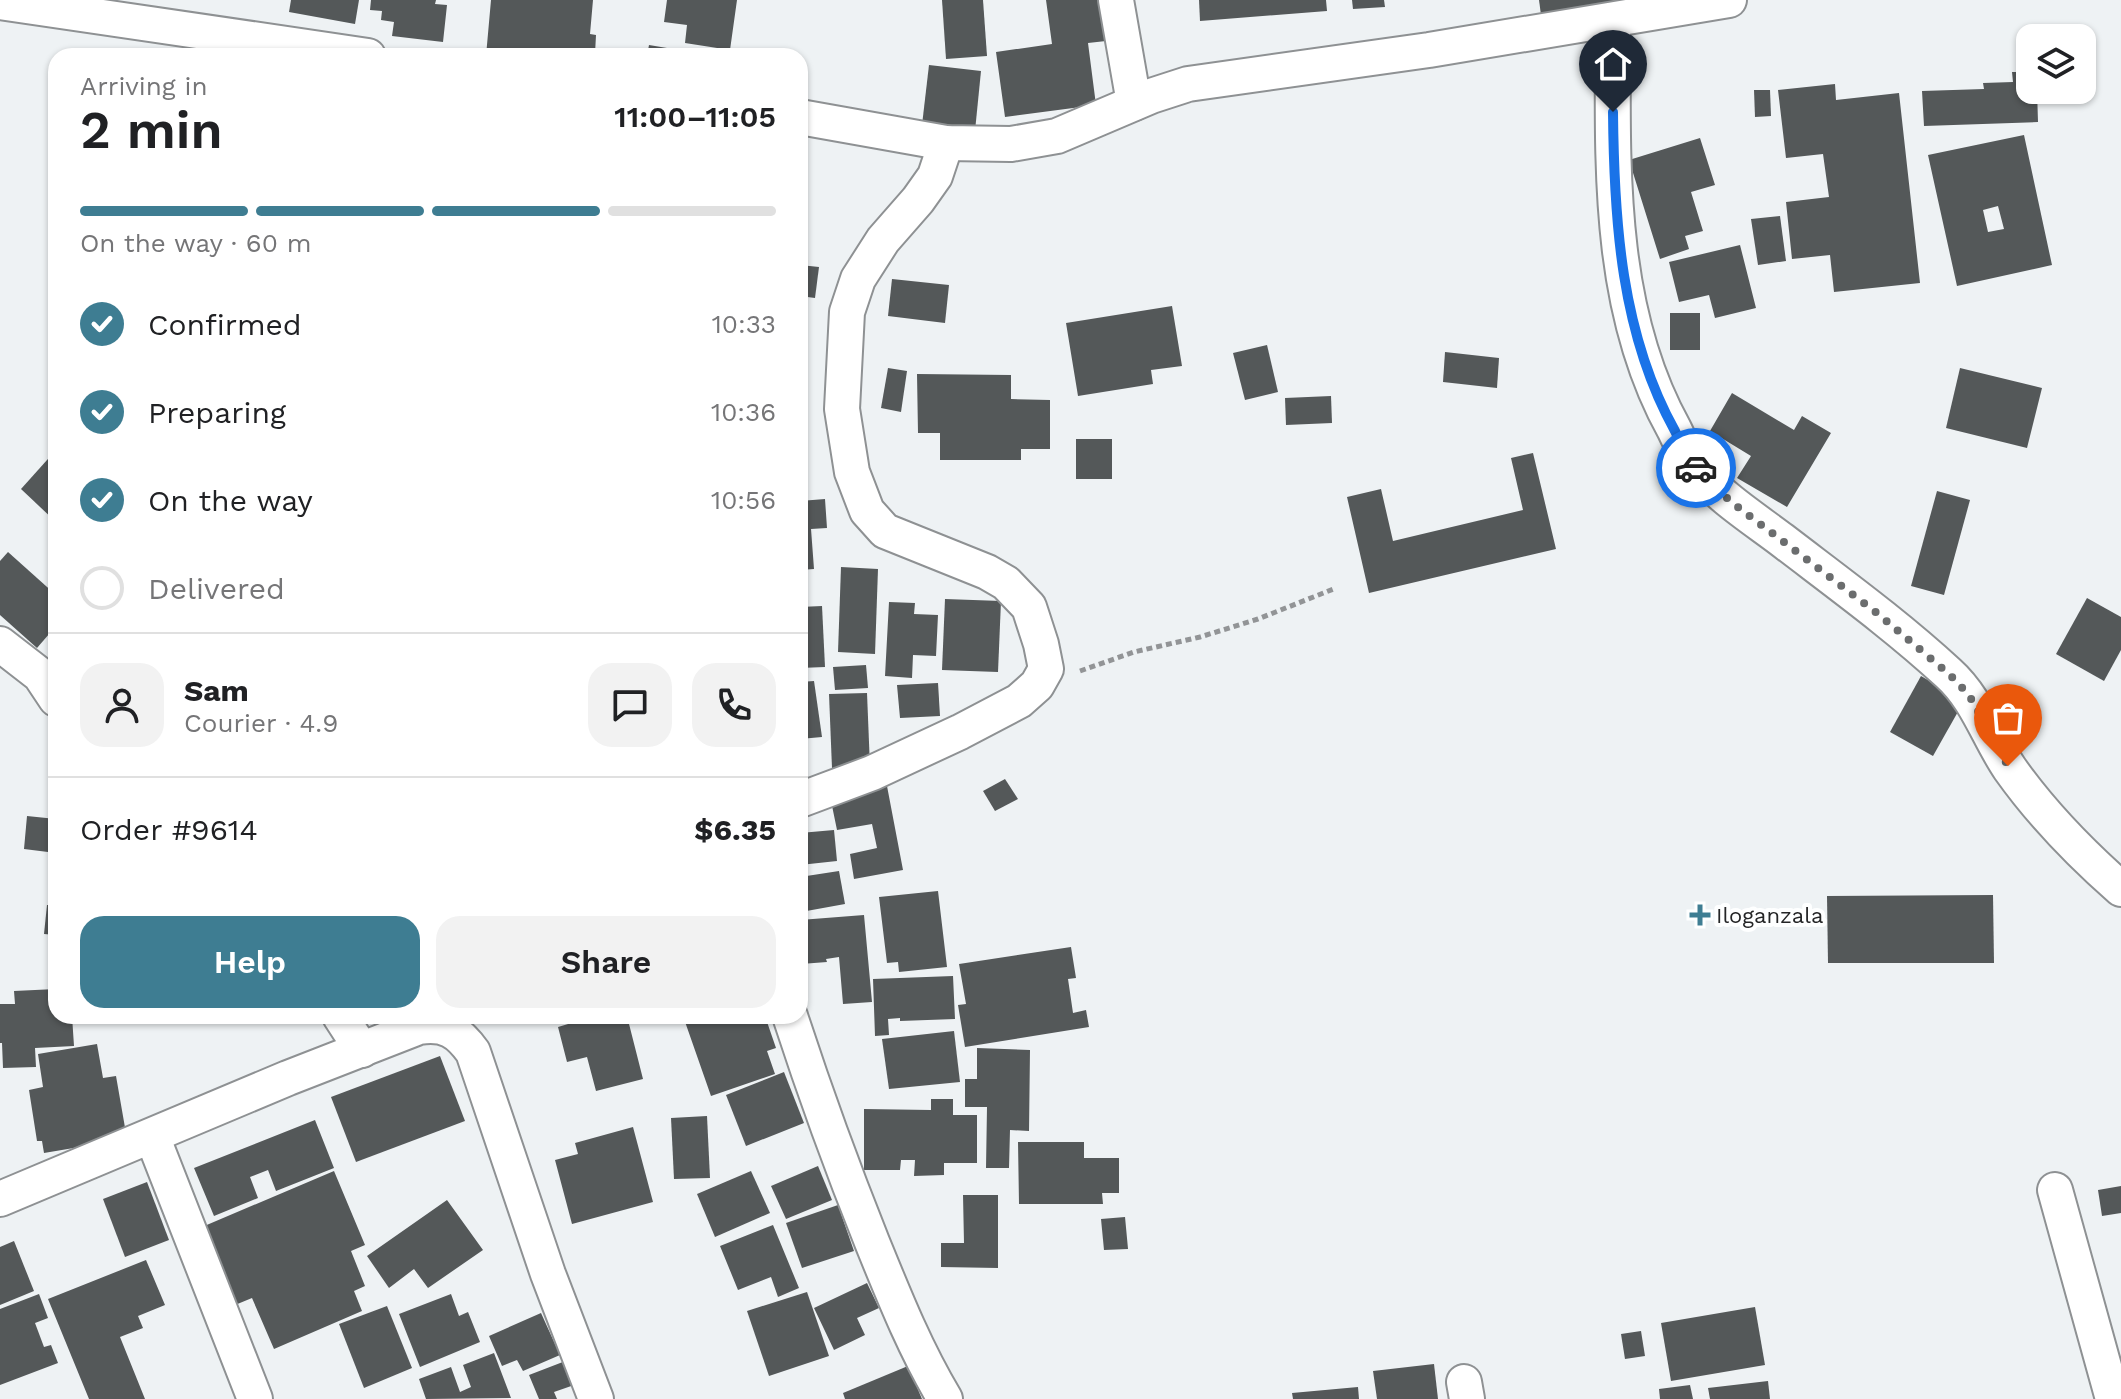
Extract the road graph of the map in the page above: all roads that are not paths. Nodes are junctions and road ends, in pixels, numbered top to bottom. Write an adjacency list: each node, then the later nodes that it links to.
1 (1116, 0): 6 (street)
2 (1729, 0): 4 (street)
3 (0, 2): 5 (street)
4 (1613, 20): 6 (street); 12 (street)
5 (313, 48)
6 (1134, 103): 8 (street)
7 (808, 118): 8 (street)
8 (946, 143): 11 (street)
9 (0, 644): 10 (street)
10 (48, 687)
11 (808, 797)
12 (2121, 889)
13 (345, 1024): 15 (street)
14 (793, 1024): 21 (street)
15 (362, 1050): 16 (street); 20 (street)
16 (152, 1136): 18 (street); 19 (street)
17 (2055, 1190): 22 (street)
18 (0, 1199)
19 (255, 1399)
20 (596, 1399)
21 (945, 1399)
22 (2113, 1399)

